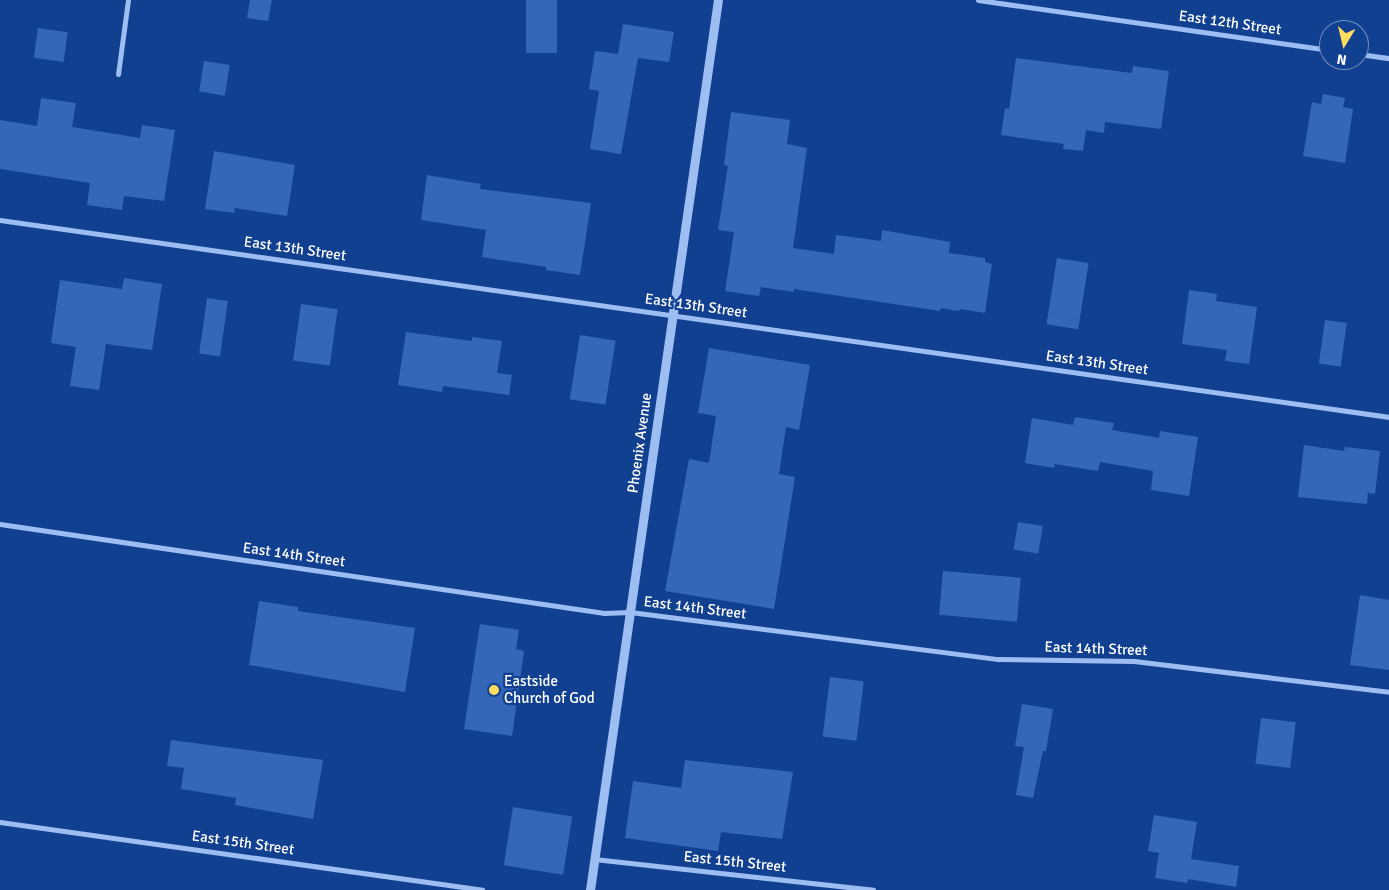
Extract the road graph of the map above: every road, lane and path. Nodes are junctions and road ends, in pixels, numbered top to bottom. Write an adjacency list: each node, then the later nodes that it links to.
1 (128, 0): 7 (street)
2 (718, 0): 9 (street, Phoenix Avenue)
3 (978, 0): 4 (street, East 12th Street)
4 (1319, 49)
5 (1369, 55): 6 (street)
6 (1389, 58)
7 (118, 74)
8 (0, 220): 9 (street, East 13th Street)
9 (673, 316): 10 (street, East 13th Street); 12 (street, Phoenix Avenue)
10 (1389, 417)
11 (0, 524): 12 (street, East 14th Street)
12 (630, 612): 13 (street, East 14th Street); 15 (street, Phoenix Avenue)
13 (1389, 692)
14 (0, 822): 16 (street, East 15th Street)
15 (594, 859): 17 (street, Phoenix Avenue); 18 (street, East 15th Street)
16 (482, 890)
17 (590, 890)
18 (873, 890)

